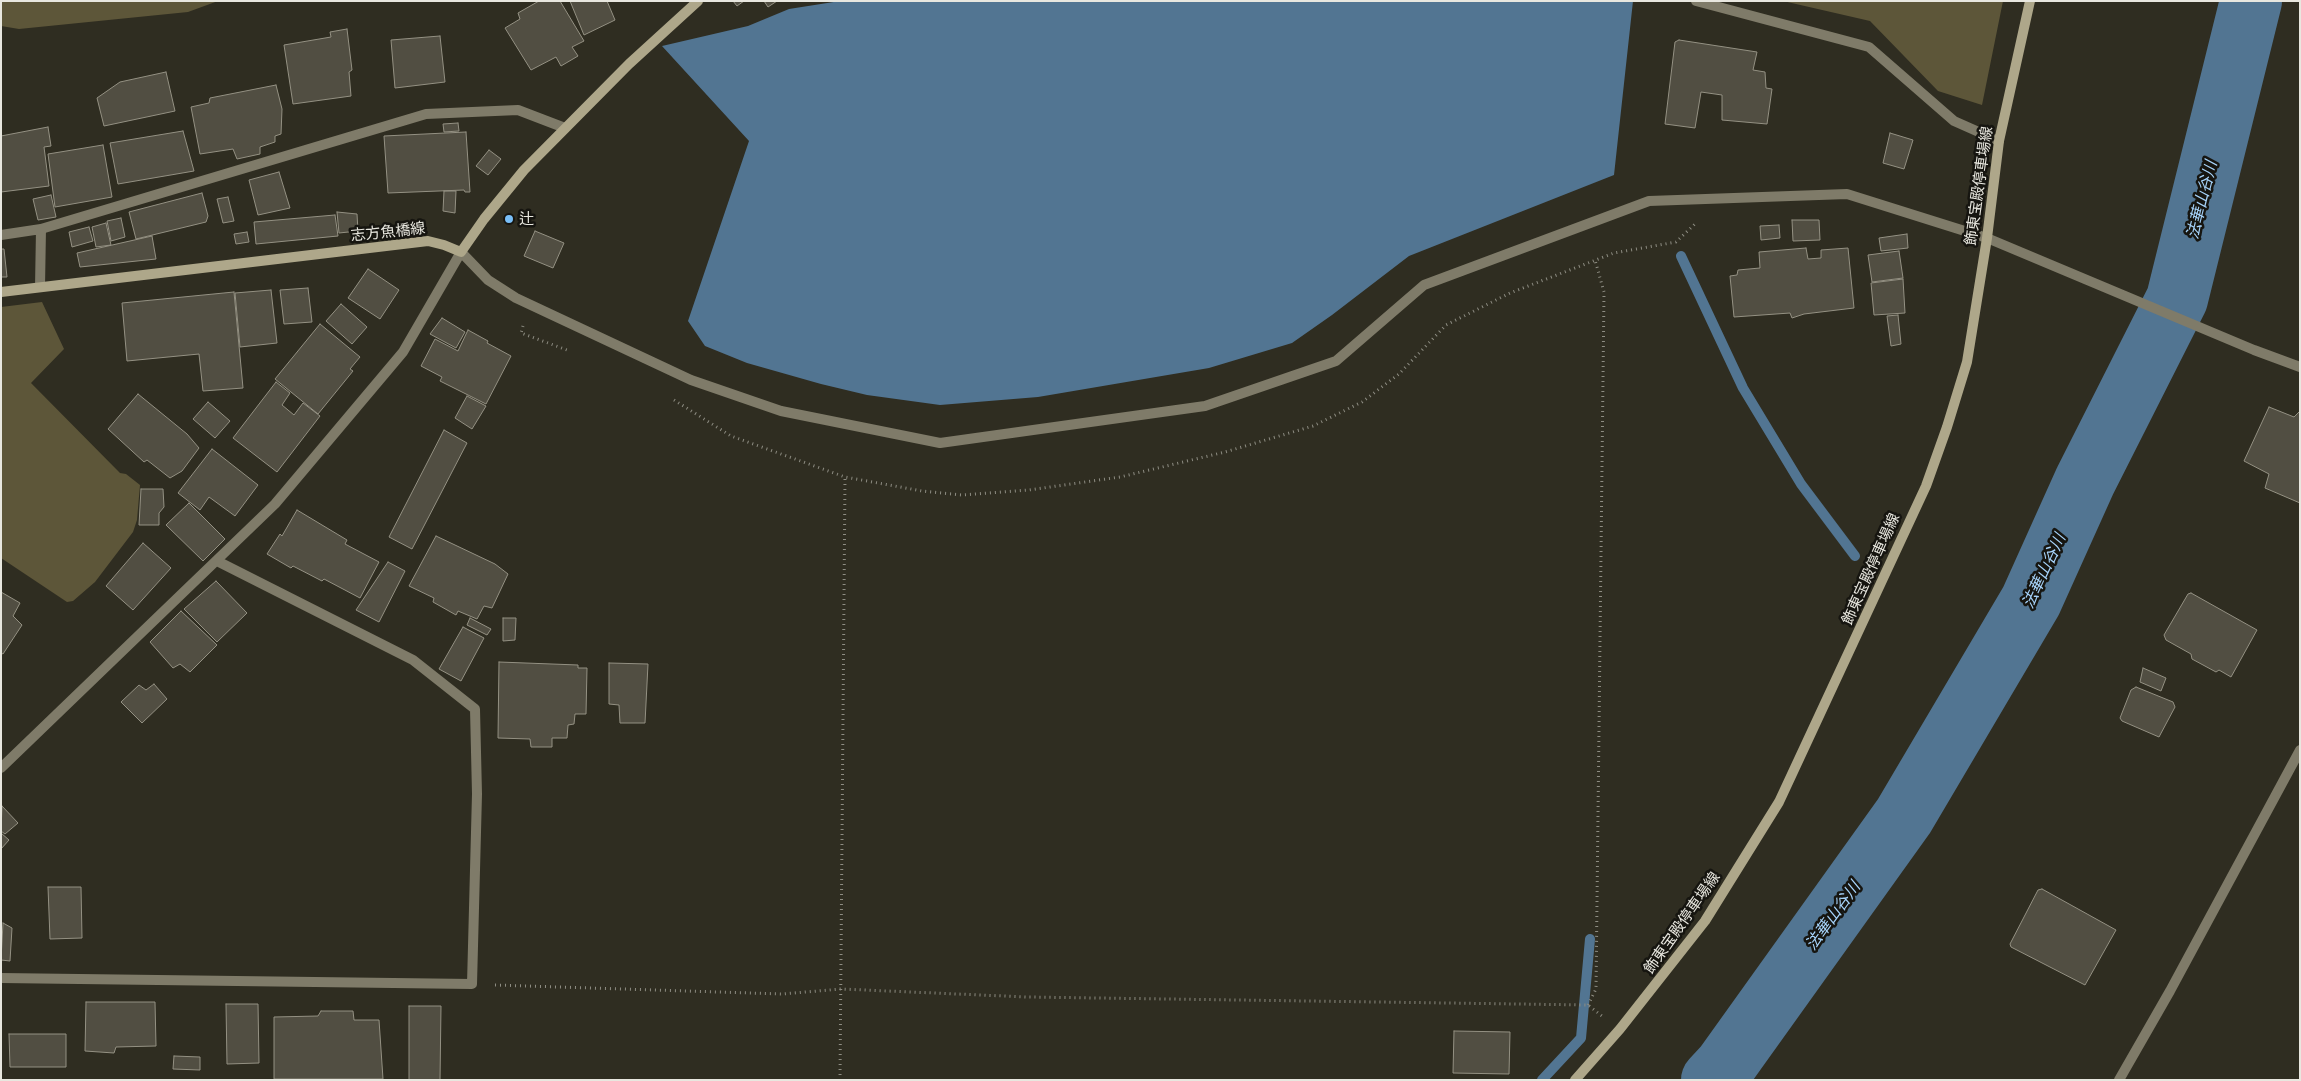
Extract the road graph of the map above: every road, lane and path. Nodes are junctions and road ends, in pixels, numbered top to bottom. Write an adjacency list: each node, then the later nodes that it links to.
1 (698, 1): 4 (main road)
2 (1696, 1): 5 (street)
3 (2030, 1): 5 (main road, 飾東宝殿停車場線)
4 (565, 128): 7 (street); 10 (main road)
5 (1999, 141): 9 (main road, 飾東宝殿停車場線)
6 (1721, 199): 9 (street); 11 (path); 14 (street)
7 (41, 230): 8 (street); 12 (street)
8 (1, 235)
9 (1987, 238): 16 (street); 26 (main road, 飾東宝殿停車場線)
10 (461, 252): 12 (main road, 志方魚橋線); 14 (street); 19 (street)
11 (1595, 260): 18 (path); 25 (path)
12 (40, 287): 13 (main road, 志方魚橋線)
13 (1, 292)
14 (530, 304): 15 (path)
15 (574, 353)
16 (2300, 367)
17 (668, 396): 18 (path)
18 (845, 477): 24 (path)
19 (217, 561): 21 (street); 23 (street)
20 (2300, 750): 29 (street)
21 (1, 768)
22 (1, 978): 23 (street)
23 (472, 984): 24 (path)
24 (841, 988): 25 (path); 27 (path)
25 (1588, 1004): 26 (path)
26 (1620, 1029): 28 (main road, 飾東宝殿停車場線)
27 (840, 1080)
28 (1575, 1080)
29 (2120, 1080)

